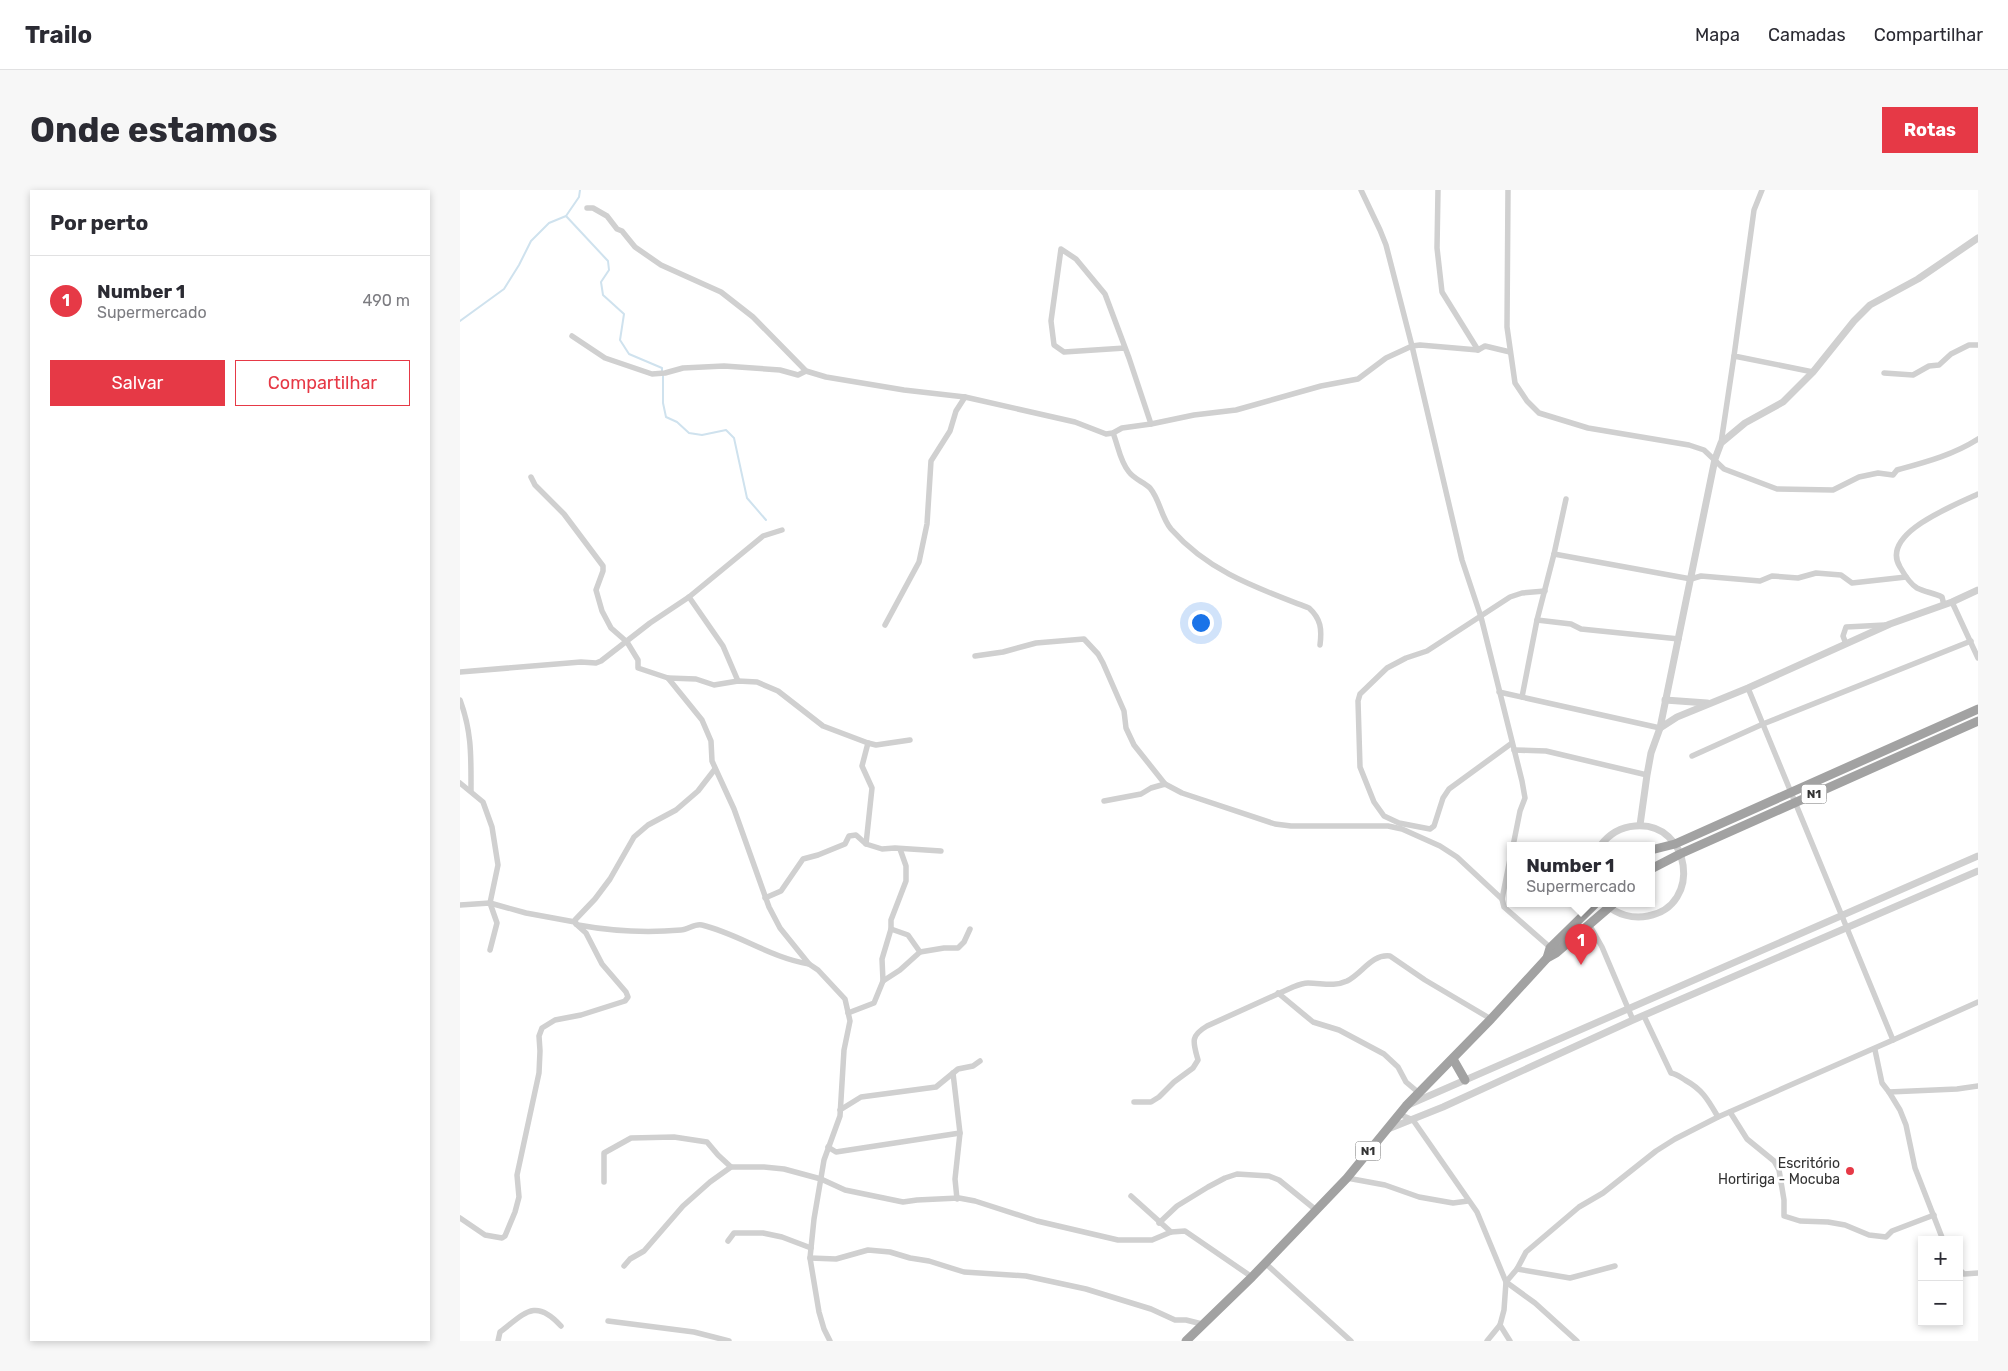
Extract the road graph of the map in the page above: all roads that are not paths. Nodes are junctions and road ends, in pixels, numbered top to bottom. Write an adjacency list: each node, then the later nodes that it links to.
1 (1360, 190): 9 (street)
2 (1438, 190): 11 (street)
3 (1508, 190): 12 (street)
4 (1762, 190): 13 (street)
5 (587, 208): 14 (street)
6 (1978, 238): 15 (street)
7 (572, 336): 14 (street)
8 (1978, 345): 16 (street)
9 (1412, 346): 11 (street); 18 (street); 35 (street)
10 (1125, 348): 10 (street); 18 (street)
11 (1478, 350): 12 (street)
12 (1510, 352): 22 (street)
13 (1734, 356): 15 (street); 21 (street)
14 (806, 371): 17 (street)
15 (1813, 372): 21 (street)
16 (1884, 373)
17 (965, 397): 19 (street); 38 (street)
18 (1151, 424): 19 (street)
19 (1113, 433): 43 (street)
20 (1978, 439): 22 (street)
21 (1721, 442): 22 (street)
22 (1715, 459): 29 (street)
23 (531, 477): 41 (street)
24 (1978, 494): 28 (street)
25 (1566, 499): 27 (street)
26 (782, 530): 32 (street)
27 (1554, 554): 29 (street); 31 (street)
28 (1906, 577): 29 (street); 34 (street)
29 (1691, 579): 39 (street)
30 (1978, 590): 33 (street)
31 (1545, 591): 35 (street); 36 (street)
32 (689, 597): 41 (street); 48 (street)
33 (1952, 602): 34 (street); 40 (street)
34 (1944, 605): 37 (street)
35 (1481, 617): 50 (street); 60 (street)
36 (1537, 620): 39 (street); 51 (street)
37 (1890, 624): 42 (street); 42 (street)
38 (885, 626)
39 (1679, 639): 53 (street)
40 (1971, 641): 45 (street); 57 (street)
41 (627, 642): 46 (street); 47 (street)
42 (1846, 644): 49 (street)
43 (1320, 645)
44 (975, 656): 67 (street)
45 (1978, 658)
46 (460, 672)
47 (668, 678): 48 (street); 64 (street)
48 (738, 681): 61 (street)
49 (1748, 688): 54 (street); 57 (street)
50 (1499, 692): 51 (street); 60 (street)
51 (1522, 697): 58 (street)
52 (460, 700): 68 (street)
53 (1665, 700): 54 (street); 58 (street)
54 (1710, 704): 58 (street)
55 (1978, 709): 69 (highway, N1)
56 (1978, 721): 71 (highway, N1)
57 (1763, 724): 63 (street); 69 (street)
58 (1660, 728): 65 (street)
59 (910, 740): 61 (street)
60 (1512, 742): 62 (street)
61 (868, 743): 75 (street)
62 (1514, 750): 65 (street); 73 (street)
63 (1692, 756)
64 (716, 769): 85 (street); 93 (street)
65 (1647, 775): 72 (street)
66 (460, 784): 68 (street)
67 (1165, 784): 70 (street); 86 (street)
68 (471, 790): 87 (street)
69 (1790, 792): 71 (street); 76 (highway, N1)
70 (1104, 801)
71 (1795, 803): 80 (highway, N1); 92 (street)
72 (1640, 826): 74 (street); 76 (street)
73 (1514, 842)
74 (1604, 842)
75 (866, 844): 77 (street); 85 (street)
76 (1675, 844): 78 (highway, N1); 80 (street)
77 (900, 849): 79 (street); 96 (street)
78 (1655, 849)
79 (941, 851)
80 (1680, 854): 82 (highway, N1); 91 (street)
81 (1978, 856): 92 (street)
82 (1655, 865)
83 (1978, 871): 97 (street)
84 (1507, 874): 86 (street)
85 (765, 898): 103 (street)
86 (1502, 898): 100 (street)
87 (490, 904): 88 (street); 93 (street); 99 (street)
88 (460, 905)
89 (1591, 907): 100 (highway, N1)
90 (1607, 907): 94 (highway, N1)
91 (1611, 907)
92 (1842, 916): 97 (street); 98 (street)
93 (576, 923): 103 (street); 144 (street)
94 (1589, 924): 100 (highway, N1); 109 (street)
95 (970, 928): 101 (street)
96 (891, 929): 101 (street); 104 (street)
97 (1847, 929): 102 (street); 116 (street)
98 (1768, 948): 102 (street); 105 (street)
99 (490, 950)
100 (1553, 950): 112 (highway, N1)
101 (920, 952): 104 (street)
102 (1774, 960): 107 (street)
103 (809, 964): 110 (street)
104 (883, 981): 110 (street)
105 (1691, 982): 107 (street); 109 (street)
106 (1278, 993): 112 (street); 124 (street); 125 (street)
107 (1696, 993): 111 (street)
108 (1978, 1002): 116 (street)
109 (1629, 1009): 113 (street); 114 (street)
110 (848, 1013): 127 (street)
111 (1644, 1016): 113 (street); 130 (street)
112 (1491, 1019): 118 (highway, N1)
113 (1633, 1020): 115 (street)
114 (1593, 1025): 115 (street); 121 (street)
115 (1598, 1037): 131 (street)
116 (1893, 1040): 117 (street)
117 (1875, 1050): 123 (street); 128 (street)
118 (1453, 1059): 121 (highway); 124 (highway, N1)
119 (980, 1061): 120 (street)
120 (953, 1073): 127 (street); 133 (street)
121 (1465, 1080): 126 (street)
122 (1978, 1086): 123 (street)
123 (1888, 1092): 143 (street)
124 (1418, 1094): 126 (highway, N1)
125 (1134, 1102)
126 (1406, 1106): 129 (highway, N1)
127 (840, 1110): 134 (street)
128 (1730, 1112): 130 (street); 143 (street)
129 (1399, 1114): 131 (street); 132 (highway, N1)
130 (1718, 1117): 154 (street)
131 (1413, 1120): 132 (street); 141 (street)
132 (1384, 1130): 136 (highway, N1)
133 (960, 1133): 134 (street); 140 (street)
134 (828, 1147): 137 (street)
135 (731, 1167): 137 (street); 138 (street); 152 (street)
136 (1347, 1178): 141 (street); 142 (highway, N1)
137 (821, 1179): 140 (street); 149 (street)
138 (604, 1182)
139 (1131, 1196): 145 (street)
140 (957, 1199): 146 (street)
141 (1468, 1201): 158 (street)
142 (1316, 1210): 145 (street); 151 (highway, N1)
143 (1934, 1215): 147 (street)
144 (460, 1218)
145 (1160, 1223): 146 (street)
146 (1171, 1232): 157 (street)
147 (1942, 1236)
148 (728, 1241): 149 (street)
149 (811, 1248): 150 (street)
150 (810, 1258): 160 (street); 165 (street)
151 (1265, 1264): 157 (highway, N1); 167 (street)
152 (624, 1266)
153 (1615, 1266): 154 (street)
154 (1517, 1269): 158 (street)
155 (1963, 1273): 156 (street)
156 (1978, 1273)
157 (1252, 1277): 160 (highway, N1)
158 (1506, 1282): 161 (street); 170 (street)
159 (608, 1321): 164 (street)
160 (1202, 1324): 166 (highway, N1)
161 (1500, 1324): 168 (street); 169 (street)
162 (561, 1326): 163 (street)
163 (498, 1341)
164 (729, 1341)
165 (830, 1341)
166 (1186, 1341)
167 (1351, 1341)
168 (1487, 1341)
169 (1510, 1341)
170 (1577, 1341)

